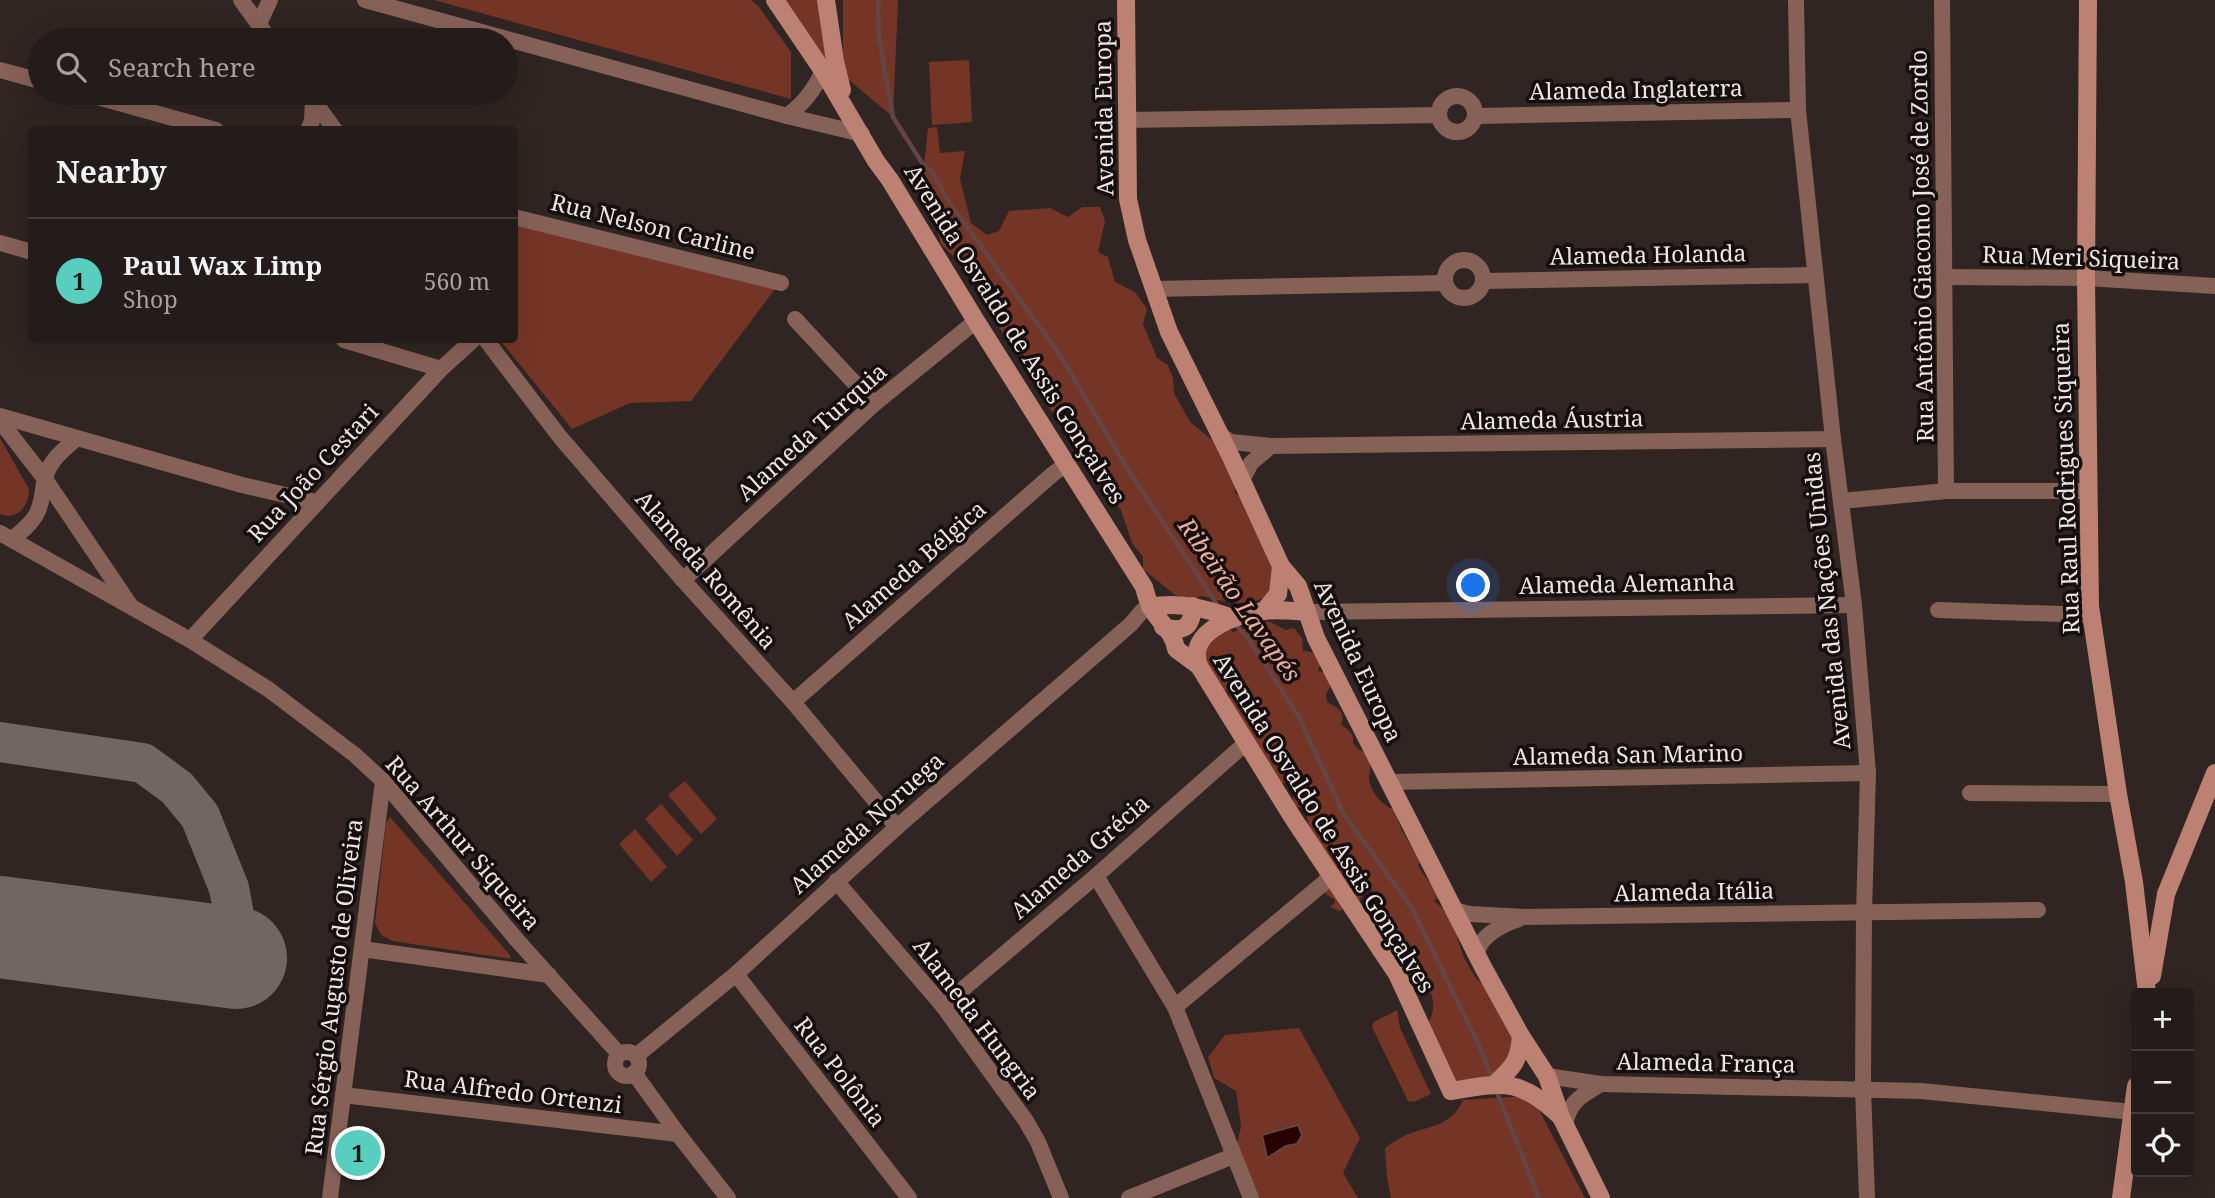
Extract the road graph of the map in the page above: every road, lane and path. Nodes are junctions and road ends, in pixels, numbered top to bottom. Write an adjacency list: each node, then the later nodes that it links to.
1 (241, 0): 10 (street)
2 (271, 0): 10 (street)
3 (365, 0): 12 (street)
4 (775, 0): 15 (street, Avenida Osvaldo de Assis Gonçalves)
5 (826, 0): 20 (street, Avenida Osvaldo de Assis Gonçalves)
6 (1126, 0): 25 (street, Avenida Europa)
7 (1796, 0): 21 (street, Avenida das Nações Unidas)
8 (1942, 0): 34 (street, Rua Antônio Giacomo José de Zordo)
9 (2088, 0): 35 (street, Rua Raul Rodrigues Siqueira)
10 (259, 24): 11 (street)
11 (262, 28)
12 (467, 28)
13 (518, 42): 23 (street)
14 (0, 70): 16 (street)
15 (823, 71): 20 (street, Avenida Osvaldo de Assis Gonçalves); 23 (street)
16 (28, 78)
17 (126, 105): 26 (street)
18 (311, 105): 27 (street)
19 (316, 105): 28 (street)
20 (846, 107): 29 (street, Avenida Osvaldo de Assis Gonçalves)
21 (1798, 110): 24 (street, Alameda Inglaterra); 33 (street, Avenida das Nações Unidas)
22 (1439, 115): 24 (street, Alameda Inglaterra); 24 (street); 25 (street)
23 (787, 116): 29 (street)
24 (1475, 116)
25 (1127, 120): 40 (street, Avenida Europa)
26 (202, 126)
27 (310, 126)
28 (332, 126)
29 (862, 134): 42 (street, Avenida Osvaldo de Assis Gonçalves)
30 (518, 218): 37 (street, Rua Nelson Carline)
31 (0, 243): 32 (street)
32 (28, 251)
33 (1814, 275): 36 (street, Alameda Holanda); 51 (street, Avenida das Nações Unidas)
34 (1945, 277): 35 (street, Rua Meri Siqueira); 56 (street, Rua Antônio Giacomo José de Zordo)
35 (2086, 278): 39 (street, Rua Meri Siqueira); 57 (street, Rua Raul Rodrigues Siqueira)
36 (1483, 281): 38 (street, Alameda Holanda); 38 (street)
37 (781, 283)
38 (1445, 283): 40 (street, Alameda Holanda)
39 (2215, 286)
40 (1154, 289): 49 (street, Avenida Europa)
41 (795, 319): 47 (street)
42 (976, 321): 47 (street, Alameda Turquia); 53 (street, Avenida Osvaldo de Assis Gonçalves)
43 (354, 343): 46 (street)
44 (470, 343): 46 (street, Rua João Cestari)
45 (488, 343): 62 (street, Alameda Romênia)
46 (441, 369): 59 (street, Rua João Cestari)
47 (874, 404): 62 (street, Alameda Turquia)
48 (0, 419): 50 (street); 54 (street)
49 (1220, 435): 52 (street, Alameda Áustria); 55 (street, Avenida Europa)
50 (76, 439): 54 (street); 59 (street)
51 (1833, 439): 52 (street, Alameda Áustria); 58 (street, Avenida das Nações Unidas)
52 (1271, 446): 55 (street)
53 (1067, 464): 64 (street, Avenida Osvaldo de Assis Gonçalves); 77 (street, Alameda Bélgica)
54 (45, 479): 60 (street); 66 (street)
55 (1242, 480): 61 (street, Avenida Europa)
56 (1946, 491): 57 (street); 58 (street)
57 (2087, 491): 70 (street, Rua Raul Rodrigues Siqueira)
58 (1841, 501): 63 (street, Avenida das Nações Unidas)
59 (316, 502): 75 (street, Rua João Cestari)
60 (6, 536): 66 (street, Rua Arthur Siqueira)
61 (1281, 566): 67 (street); 69 (street, Avenida Europa)
62 (683, 580): 77 (street, Alameda Romênia)
63 (1854, 605): 69 (street, Alameda Alemanha); 79 (street, Avenida das Nações Unidas)
64 (1156, 606): 65 (street); 72 (street, Alameda Noruega); 73 (street, Avenida Osvaldo de Assis Gonçalves)
65 (1194, 606): 71 (street); 73 (street)
66 (133, 609): 75 (street, Rua Arthur Siqueira)
67 (1265, 610): 69 (street, Alameda Alemanha); 71 (street, Alameda Alemanha); 74 (street)
68 (1938, 610): 70 (street)
69 (1307, 612): 74 (street, Avenida Europa)
70 (2091, 615): 84 (street, Rua Raul Rodrigues Siqueira)
71 (1226, 618): 76 (street, Alameda Alemanha)
72 (1130, 625): 73 (street); 85 (street, Alameda Noruega)
73 (1163, 627): 76 (street, Avenida Osvaldo de Assis Gonçalves)
74 (1316, 638): 82 (street, Avenida Europa)
75 (190, 640): 81 (street, Rua Arthur Siqueira)
76 (1199, 666): 78 (street, Avenida Osvaldo de Assis Gonçalves)
77 (793, 702): 85 (street, Alameda Romênia)
78 (1247, 742): 86 (street, Alameda Grécia); 87 (street, Avenida Osvaldo de Assis Gonçalves)
79 (1868, 773): 82 (street, Alameda San Marino); 93 (street, Avenida das Nações Unidas)
80 (2215, 773): 90 (street)
81 (383, 781): 95 (street, Rua Sérgio Augusto de Oliveira); 98 (street, Rua Arthur Siqueira)
82 (1388, 782): 91 (street, Avenida Europa)
83 (1970, 793): 84 (street)
84 (2118, 794): 89 (street, Rua Raul Rodrigues Siqueira)
85 (897, 827): 88 (street, Alameda Noruega)
86 (1096, 876): 101 (street, Alameda Grécia); 102 (street)
87 (1331, 877): 102 (street); 106 (street, Avenida Osvaldo de Assis Gonçalves)
88 (836, 881): 97 (street, Alameda Noruega); 101 (street, Alameda Hungria)
89 (2134, 882): 90 (street); 99 (street, Rua Raul Rodrigues Siqueira)
90 (2166, 894): 100 (street)
91 (1454, 909): 94 (street, Alameda Itália); 96 (street, Avenida Europa)
92 (2038, 910): 93 (street, Alameda Itália)
93 (1864, 912): 94 (street, Alameda Itália); 108 (street, Avenida das Nações Unidas)
94 (1525, 917): 96 (street, Alameda Itália)
95 (362, 949): 98 (street); 109 (street, Rua Sérgio Augusto de Oliveira)
96 (1477, 954): 103 (street, Avenida Europa)
97 (736, 974): 104 (street, Alameda Noruega); 117 (street, Rua Polônia)
98 (549, 975): 104 (street, Rua Arthur Siqueira)
99 (2147, 988)
100 (2149, 988)
101 (943, 1006): 118 (street, Alameda Hungria)
102 (1175, 1007): 114 (street)
103 (1521, 1036): 105 (street, Avenida Europa); 106 (street)
104 (630, 1061): 113 (street, Rua Arthur Siqueira)
105 (1547, 1076): 107 (street, Alameda França); 112 (street, Avenida Europa)
106 (1496, 1083): 112 (street)
107 (1601, 1084): 108 (street, Alameda França); 112 (street)
108 (1863, 1089): 110 (street, Alameda França); 122 (street, Avenida das Nações Unidas)
109 (343, 1095): 113 (street, Rua Alfredo Ortenzi); 115 (street, Rua Sérgio Augusto de Oliveira)
110 (2131, 1112)
111 (2133, 1114): 123 (street)
112 (1563, 1121): 121 (street, Avenida Europa)
113 (678, 1134): 116 (street, Rua Arthur Siqueira)
114 (1233, 1156): 119 (street); 120 (street)
115 (330, 1198)
116 (728, 1198)
117 (909, 1198)
118 (1061, 1198)
119 (1129, 1198)
120 (1251, 1198)
121 (1601, 1198)
122 (1867, 1198)
123 (2121, 1198)

